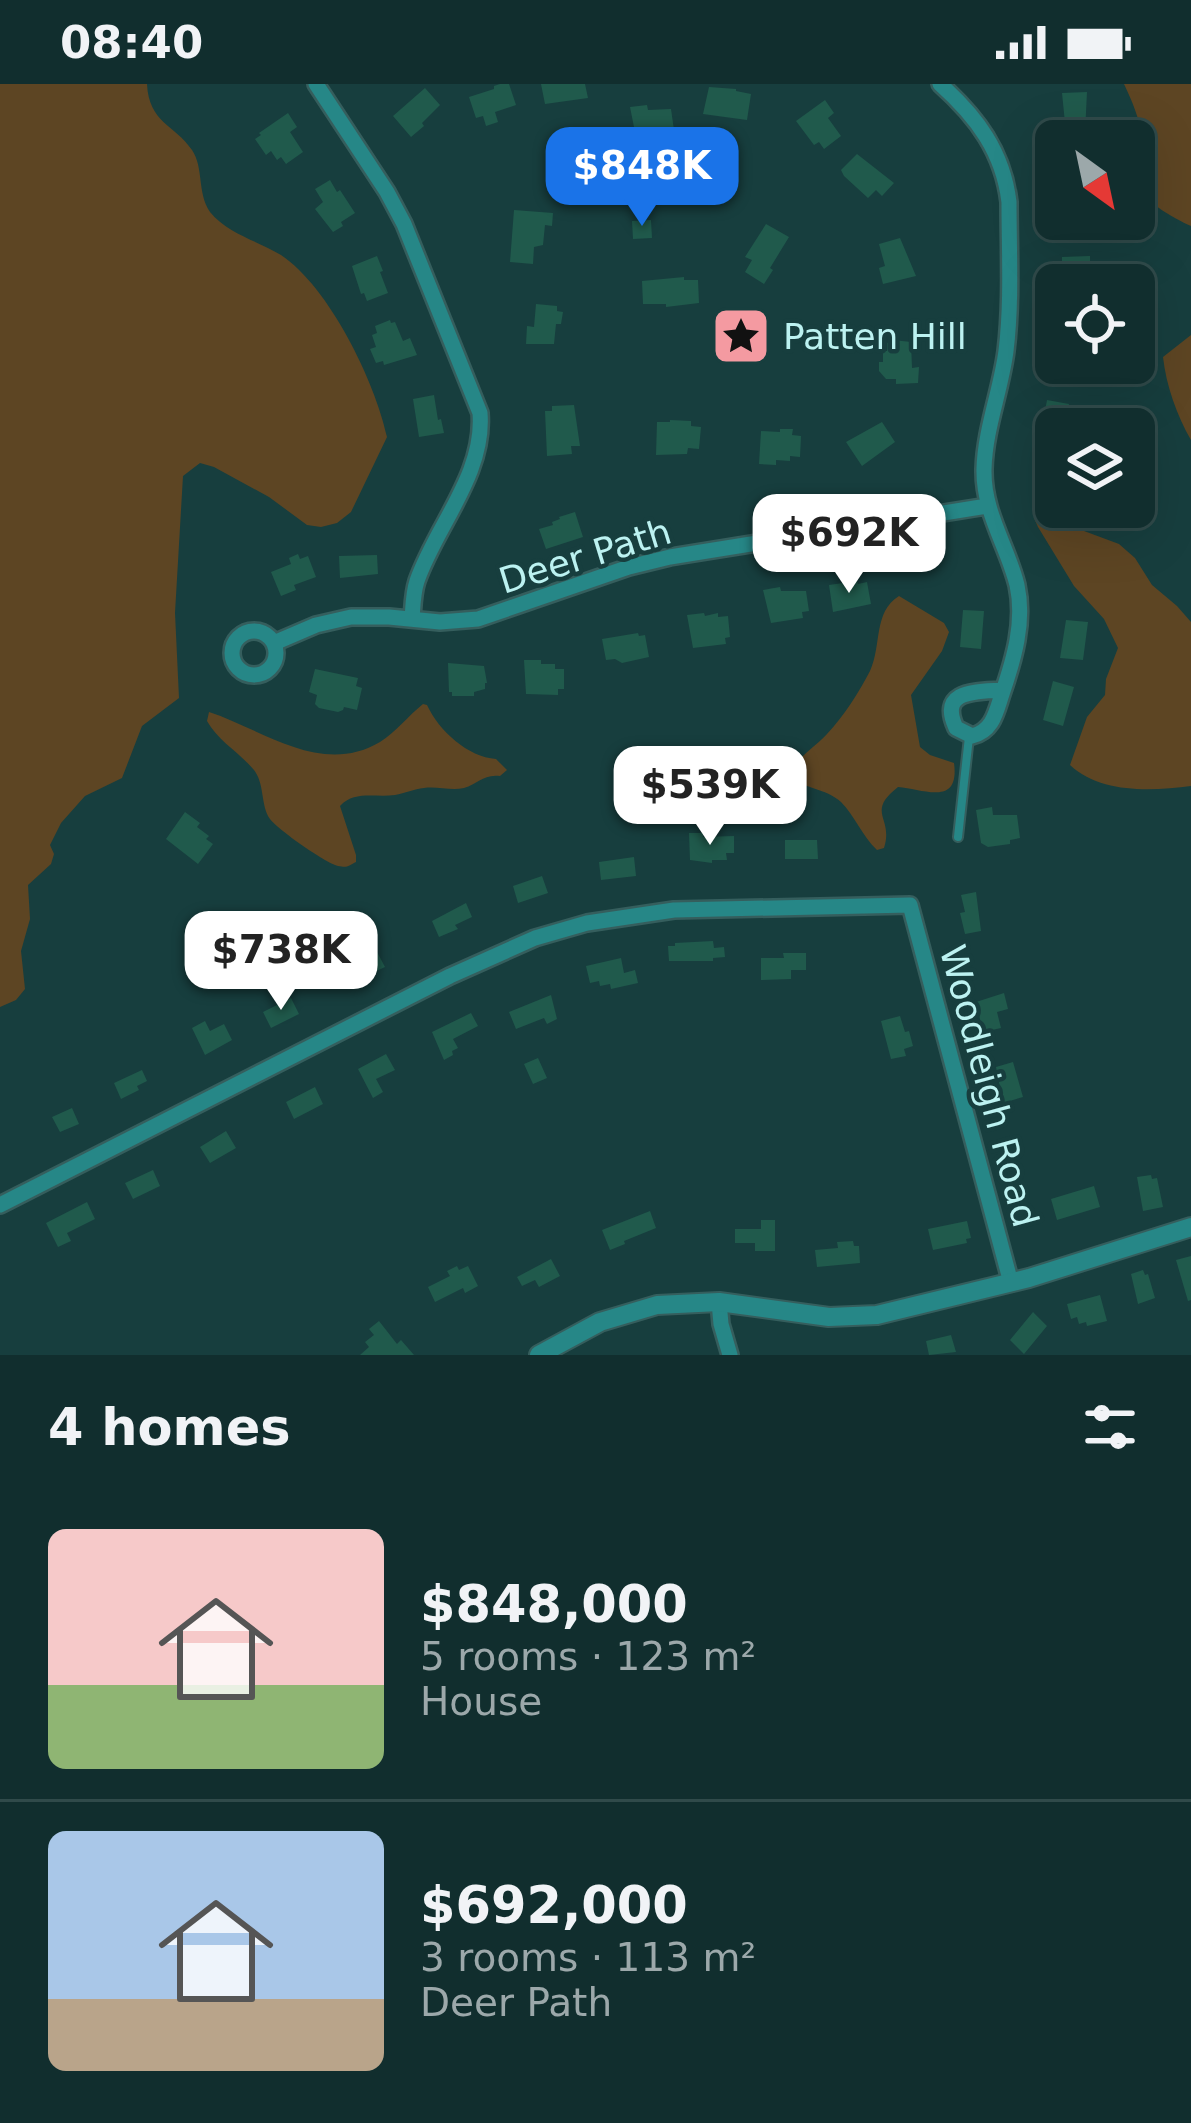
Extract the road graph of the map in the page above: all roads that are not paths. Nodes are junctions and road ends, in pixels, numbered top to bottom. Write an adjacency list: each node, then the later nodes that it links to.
1 (316, 84): 4 (street)
2 (940, 84): 3 (street)
3 (987, 506): 4 (street, Deer Path); 6 (street)
4 (412, 619): 5 (street, Deer Path)
5 (274, 643)
6 (1003, 690): 7 (street); 7 (street)
7 (969, 736): 8 (lane)
8 (958, 837)
9 (0, 1205): 11 (street, Woodleigh Road)
10 (1191, 1227): 11 (street)
11 (1011, 1283): 12 (street)
12 (719, 1302): 13 (street); 14 (street)
13 (539, 1355)
14 (730, 1355)

